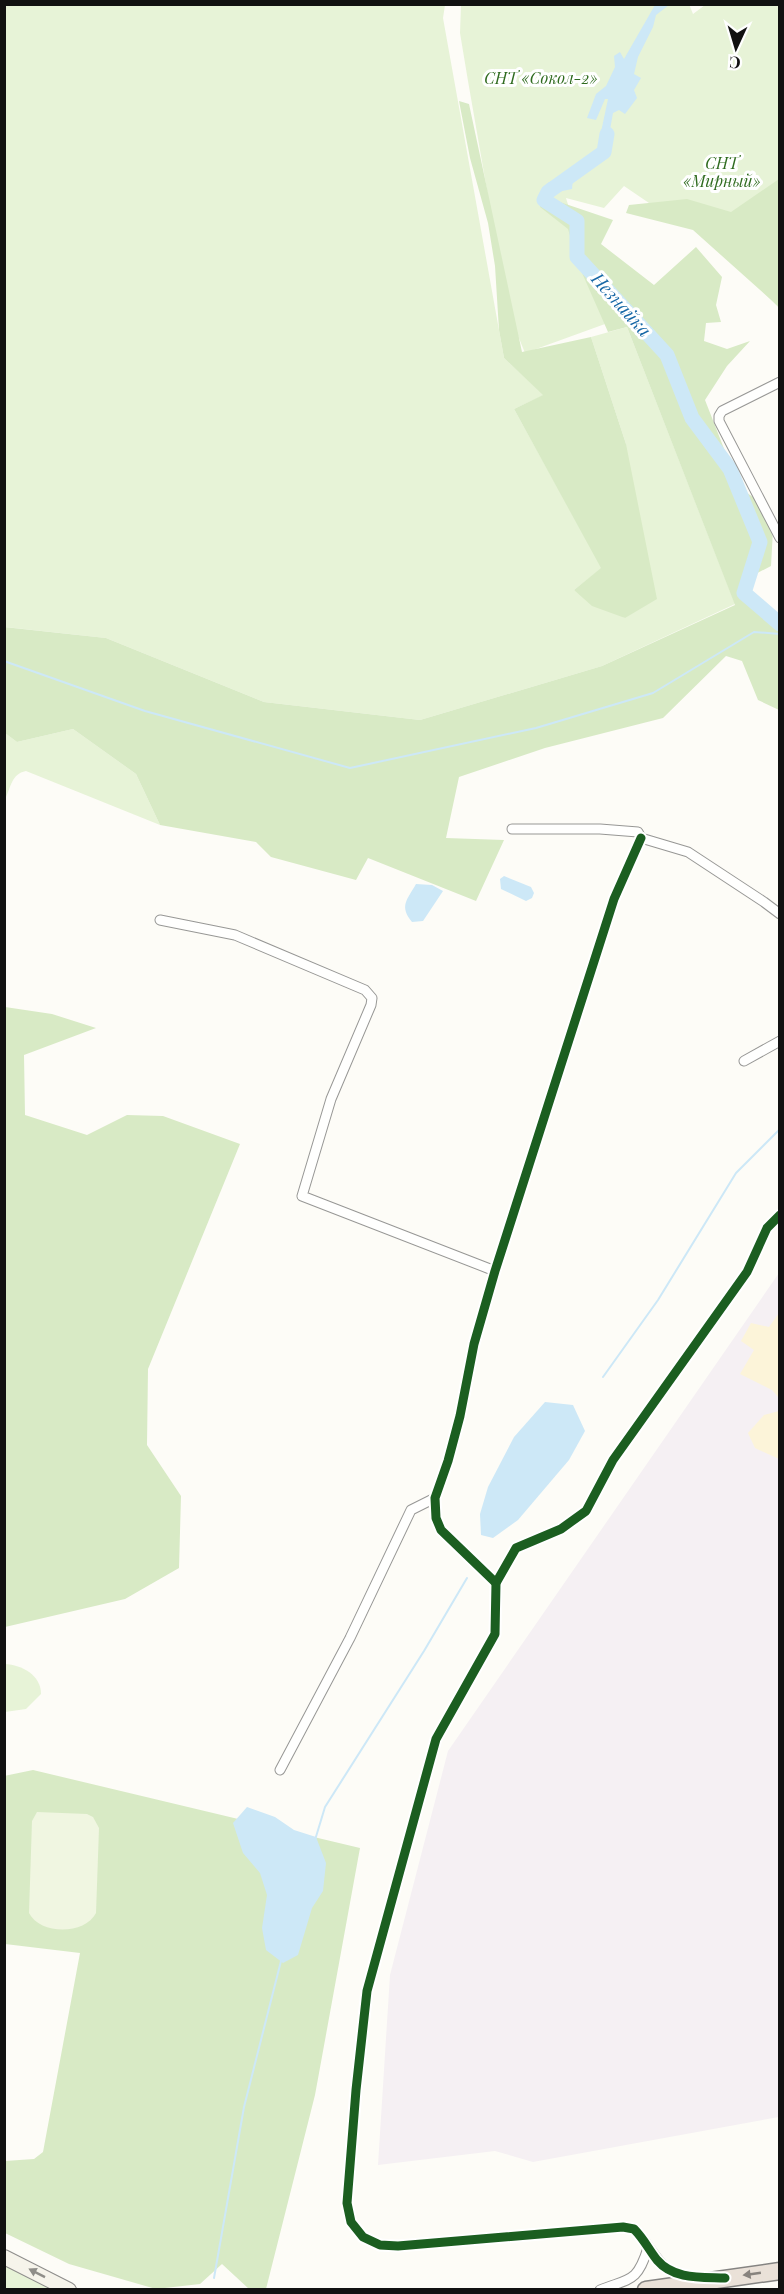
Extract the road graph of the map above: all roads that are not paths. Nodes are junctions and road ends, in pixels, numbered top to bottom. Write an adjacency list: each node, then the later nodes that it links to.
1 (780, 382): 2 (street)
2 (780, 538)
3 (512, 829): 4 (street)
4 (641, 838): 5 (street); 10 (street)
5 (780, 914)
6 (160, 920): 10 (street)
7 (780, 1041): 8 (street)
8 (744, 1061)
9 (780, 1215): 12 (street)
10 (495, 1271): 11 (street)
11 (435, 1498): 12 (street); 13 (street)
12 (496, 1583): 14 (street)
13 (280, 1770)
14 (648, 2248): 17 (street); 19 (street)
15 (4, 2258): 18 (main road, one-way to 15)
16 (780, 2271): 17 (highway, one-way to 17)
17 (725, 2278): 20 (highway)
18 (69, 2289)
19 (600, 2289)
20 (646, 2289)

